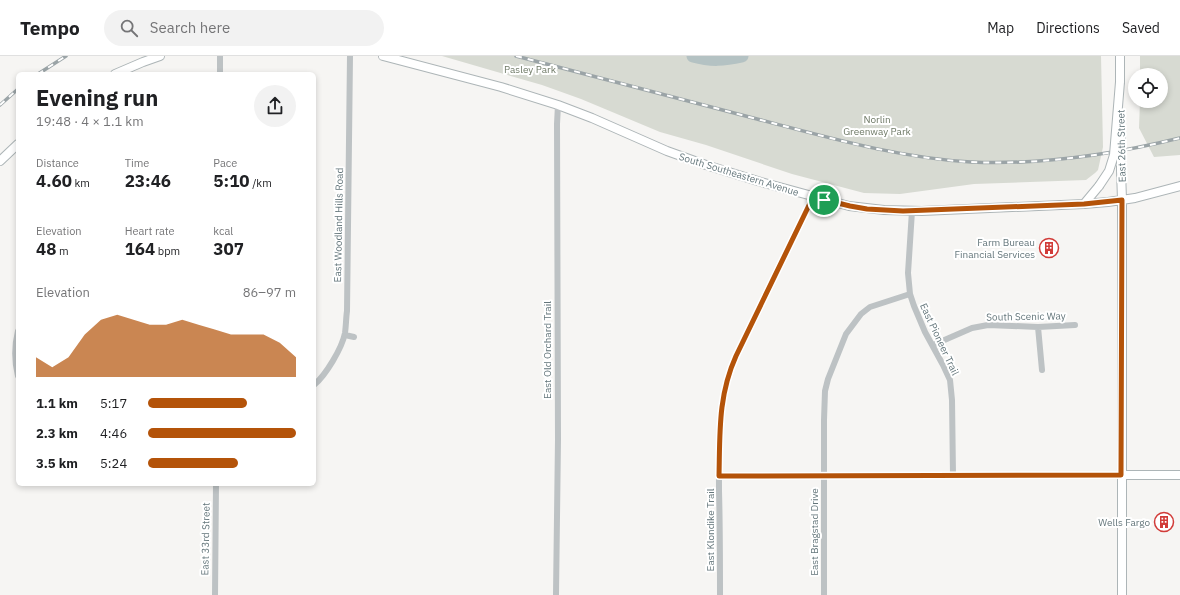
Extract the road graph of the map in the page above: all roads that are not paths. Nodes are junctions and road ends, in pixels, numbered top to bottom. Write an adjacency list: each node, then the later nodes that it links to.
1 (160, 56): 6 (main road)
2 (220, 56): 7 (street)
3 (350, 56): 20 (street, East Woodland Hills Road)
4 (383, 56): 9 (main road, South Southeastern Avenue)
5 (1120, 56): 8 (main road, East 26th Street)
6 (120, 72)
7 (220, 72)
8 (1120, 82): 14 (main road, East 26th Street, bridge); 15 (main road, bridge)
9 (558, 105): 13 (main road, South Southeastern Avenue); 34 (street, East Old Orchard Trail)
10 (16, 146): 11 (main road)
11 (0, 161)
12 (1180, 186): 14 (main road, South Southeastern Avenue)
13 (813, 197): 16 (main road, South Southeastern Avenue); 30 (street, East Klondike Trail)
14 (1122, 200): 15 (main road, South Southeastern Avenue); 28 (main road, East 26th Street)
15 (1084, 204): 16 (main road, South Southeastern Avenue)
16 (912, 211): 17 (street, East Pioneer Trail)
17 (910, 294): 23 (street, East Pioneer Trail); 31 (street, East Bragstad Drive)
18 (1075, 325): 19 (street, South Scenic Way)
19 (1038, 327): 23 (street, South Scenic Way); 25 (street)
20 (345, 335): 21 (street); 26 (street, East Woodland Hills Road)
21 (354, 337)
22 (16, 340): 24 (street)
23 (933, 345): 27 (street, East Pioneer Trail)
24 (16, 368)
25 (1042, 370)
26 (316, 383)
27 (953, 475): 28 (street); 31 (street)
28 (1121, 475): 29 (main road); 37 (main road, East 26th Street)
29 (1180, 475)
30 (719, 476): 31 (street); 35 (street, East Klondike Trail)
31 (824, 476): 36 (street, East Bragstad Drive)
32 (216, 486): 33 (street, East 33rd Street)
33 (215, 595)
34 (556, 595)
35 (720, 595)
36 (824, 595)
37 (1122, 595)

